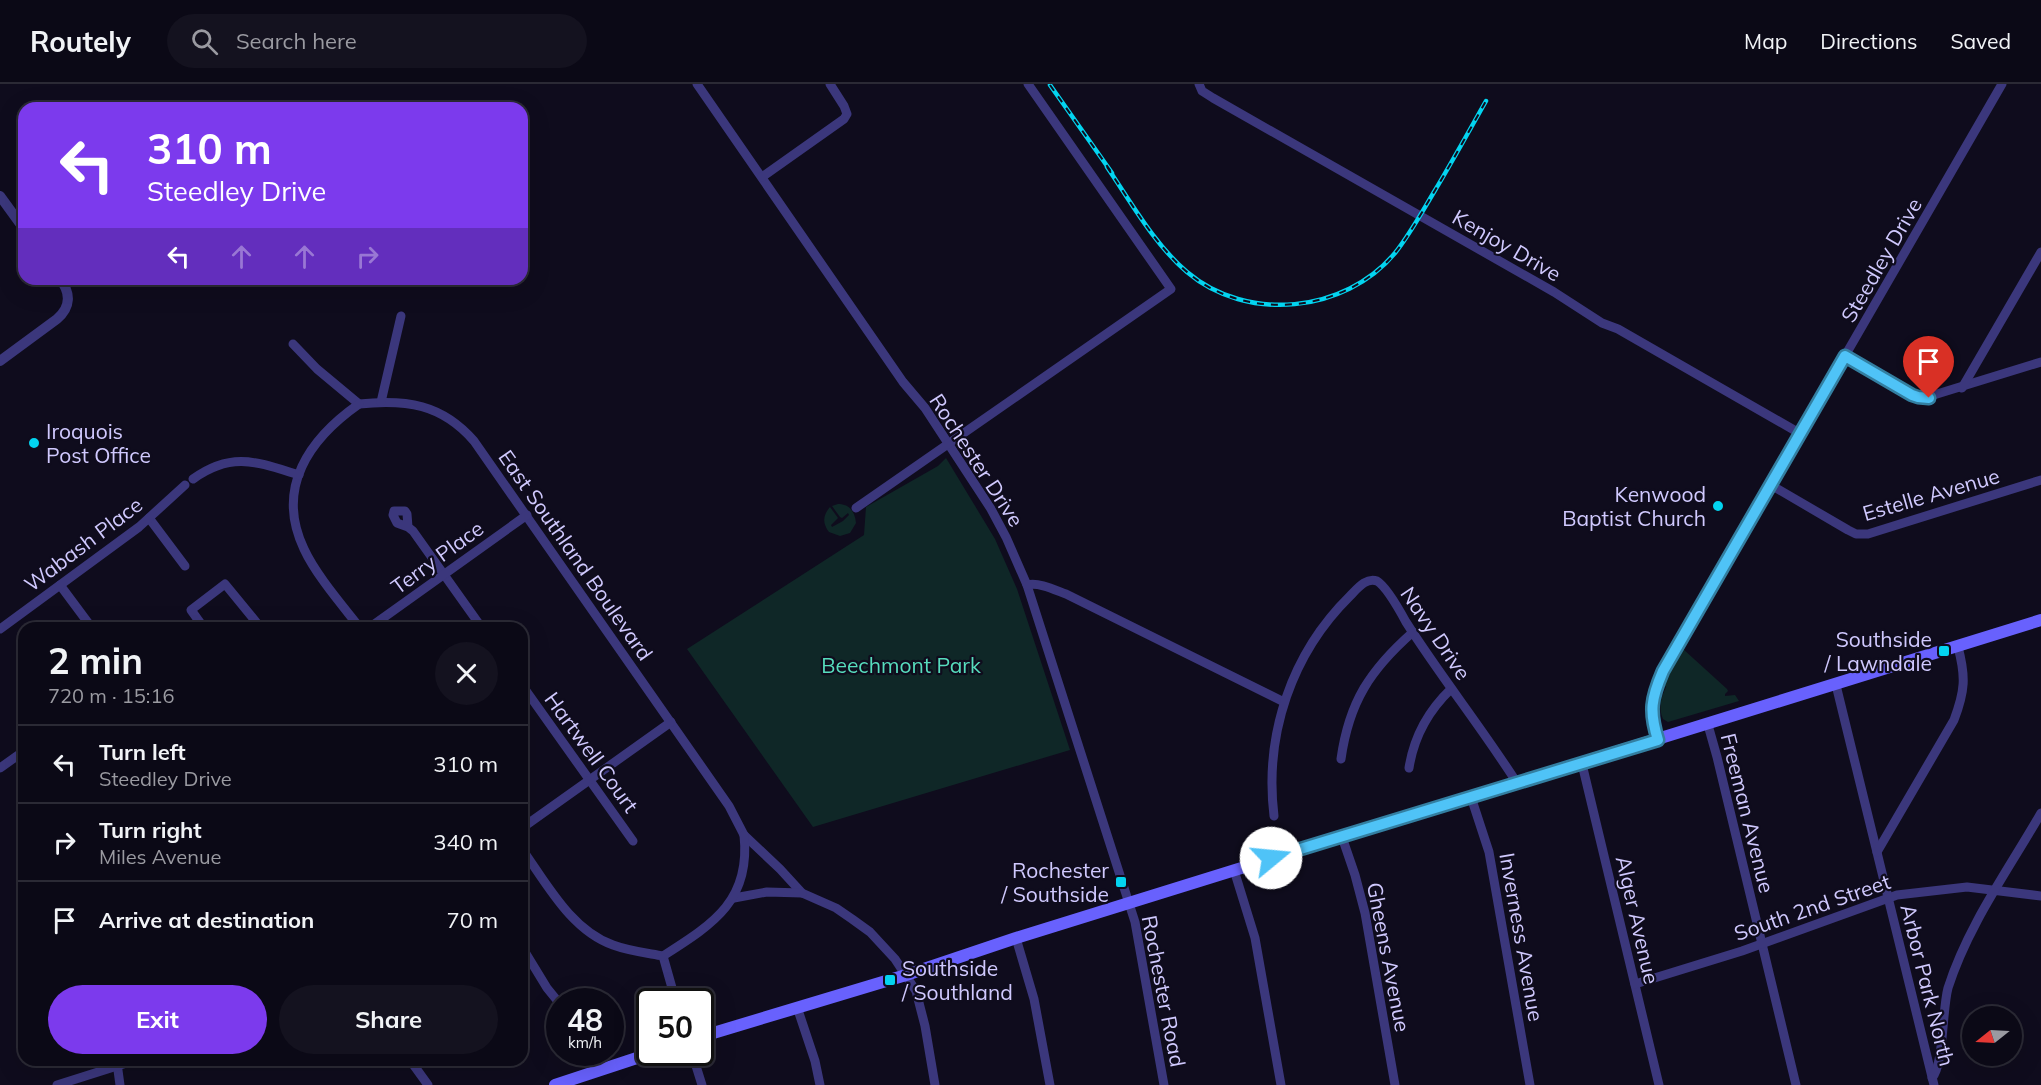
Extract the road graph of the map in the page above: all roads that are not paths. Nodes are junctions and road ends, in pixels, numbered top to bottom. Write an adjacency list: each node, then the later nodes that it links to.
1 (696, 84): 6 (street, Rochester Drive)
2 (830, 84): 6 (street)
3 (1028, 84): 20 (street)
4 (1199, 84): 19 (street, Kenjoy Drive)
5 (2002, 84): 13 (street, Steedley Drive)
6 (762, 177): 20 (street, Rochester Drive)
7 (0, 196): 8 (street)
8 (18, 221)
9 (2041, 252): 16 (street)
10 (64, 285): 14 (street)
11 (401, 316): 17 (street)
12 (293, 344): 18 (street)
13 (1845, 356): 16 (street); 19 (street, Steedley Drive)
14 (0, 361)
15 (2041, 362): 16 (street)
16 (1962, 388)
17 (381, 402): 18 (street, East Southland Boulevard); 25 (street, East Southland Boulevard)
18 (359, 404): 21 (street)
19 (1801, 434): 23 (street, Steedley Drive)
20 (948, 445): 24 (street); 31 (street, Rochester Drive)
21 (299, 475): 26 (street, Wabash Place); 36 (street)
22 (2041, 480): 23 (street, Estelle Avenue)
23 (1771, 485): 48 (street, Steedley Drive)
24 (856, 508)
25 (527, 516): 29 (street, Terry Place); 46 (street, East Southland Boulevard)
26 (149, 518): 28 (street); 30 (street, Wabash Place)
27 (408, 527): 29 (street)
28 (185, 566)
29 (443, 574): 37 (street, Terry Place); 38 (street)
30 (60, 585): 33 (street); 39 (street, Wabash Place)
31 (1027, 585): 45 (street); 71 (street, Rochester Drive)
32 (2041, 620): 41 (main road)
33 (88, 622)
34 (199, 622): 35 (street)
35 (256, 622)
36 (356, 622)
37 (377, 622)
38 (478, 622)
39 (0, 629)
40 (1413, 632): 43 (street, Navy Drive); 45 (street, Navy Drive); 50 (street)
41 (1958, 647): 42 (main road); 63 (street)
42 (1836, 685): 47 (main road); 63 (street, Arbor Park North)
43 (1451, 689): 53 (street); 55 (street, Navy Drive)
44 (528, 693): 54 (street, Hartwell Court)
45 (1284, 702): 58 (street, Navy Drive)
46 (671, 722): 54 (street); 60 (street, East Southland Boulevard)
47 (1708, 725): 48 (main road); 73 (street, Freeman Avenue)
48 (1658, 740): 51 (main road)
49 (18, 755): 52 (street)
50 (1341, 759)
51 (1582, 764): 55 (main road); 77 (street, Alger Avenue)
52 (0, 768)
53 (1409, 768)
54 (589, 779): 59 (street); 62 (street, Hartwell Court)
55 (1517, 783): 56 (main road)
56 (1471, 798): 61 (main road); 101 (street, Inverness Avenue)
57 (2041, 813): 66 (street)
58 (1274, 816)
59 (528, 824)
60 (744, 835): 67 (street, East Southland Boulevard); 70 (street)
61 (1342, 837): 65 (main road); 100 (street, Gheens Avenue)
62 (633, 841)
63 (1877, 852): 69 (street, Arbor Park North)
64 (528, 857): 74 (street)
65 (1233, 870): 71 (main road); 99 (street)
66 (1996, 889): 68 (street, South 2nd Street); 69 (street, South 2nd Street); 89 (street)
67 (802, 894): 70 (street); 76 (street)
68 (2041, 896)
69 (1888, 897): 73 (street, South 2nd Street); 89 (street, Arbor Park North)
70 (734, 898): 74 (street)
71 (1128, 904): 72 (main road); 98 (street, Rochester Road)
72 (1016, 938): 76 (main road); 97 (street)
73 (1762, 943): 77 (street, South 2nd Street); 103 (street, Freeman Avenue)
74 (663, 956): 79 (street)
75 (528, 958): 78 (street)
76 (906, 975): 80 (main road); 96 (street)
77 (1635, 984): 102 (street, Alger Avenue)
78 (547, 988)
79 (672, 988)
80 (797, 1007): 81 (main road); 95 (street)
81 (714, 1033)
82 (636, 1058): 88 (main road)
83 (111, 1066): 90 (street)
84 (117, 1066): 91 (street)
85 (414, 1066): 92 (street)
86 (597, 1066): 88 (street)
87 (696, 1066): 94 (street)
88 (599, 1070): 93 (main road)
89 (1933, 1081)
90 (57, 1085)
91 (120, 1085)
92 (428, 1085)
93 (555, 1085)
94 (702, 1085)
95 (820, 1085)
96 (935, 1085)
97 (1050, 1085)
98 (1164, 1085)
99 (1281, 1085)
100 (1395, 1085)
101 (1530, 1085)
102 (1659, 1085)
103 (1796, 1085)

